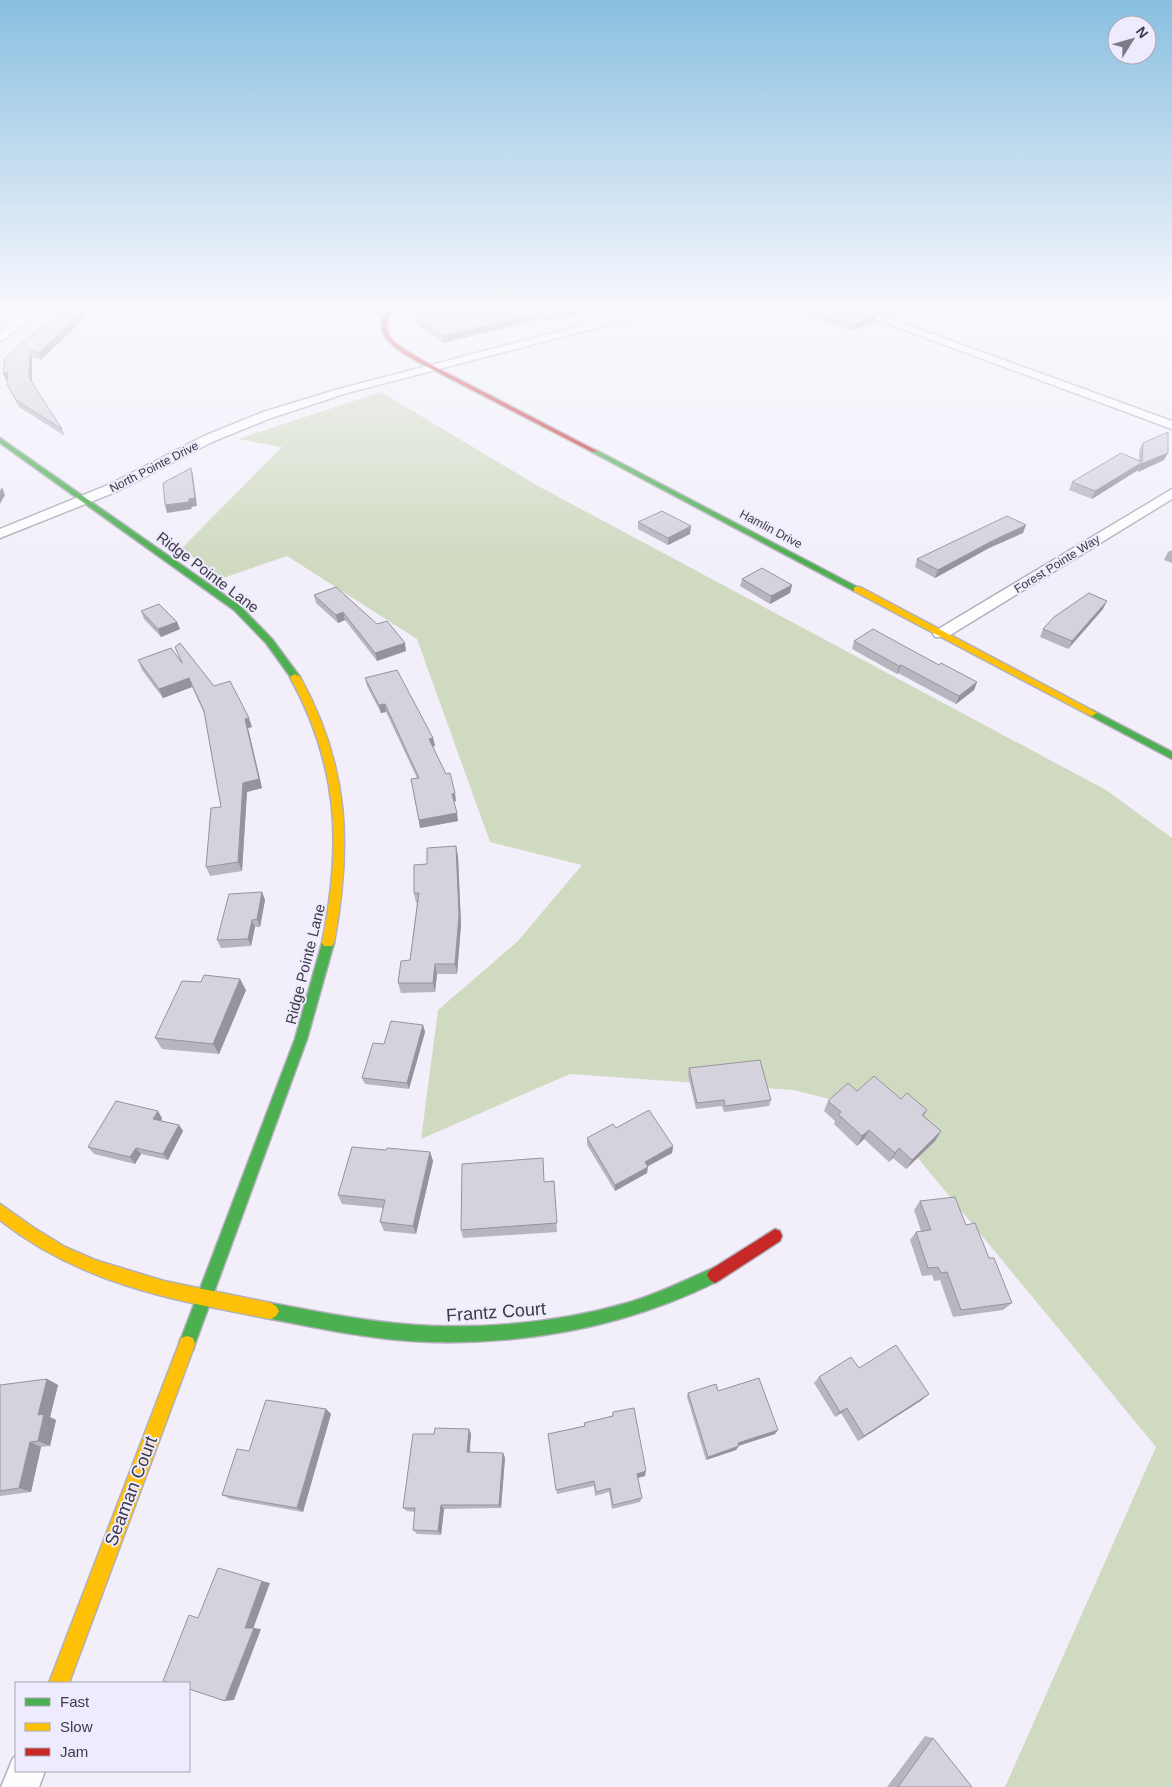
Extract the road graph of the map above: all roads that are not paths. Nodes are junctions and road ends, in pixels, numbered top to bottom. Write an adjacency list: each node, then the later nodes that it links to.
1 (338, 392): 7 (street, North Pointe Drive)
2 (482, 392): 9 (street, Hamlin Drive)
3 (1082, 392): 4 (street)
4 (1172, 425)
5 (0, 440): 7 (street, Ridge Pointe Lane)
6 (1172, 493): 9 (street, Forest Pointe Way)
7 (84, 501): 8 (street, North Pointe Drive); 13 (street, Ridge Pointe Lane)
8 (0, 534)
9 (941, 634): 10 (street, Hamlin Drive)
10 (1172, 756)
11 (0, 1211): 13 (street, Frantz Court)
12 (775, 1236): 13 (street, Frantz Court)
13 (203, 1298): 14 (street, Seaman Court)
14 (59, 1682)
15 (26, 1772): 16 (street)
16 (20, 1787)

